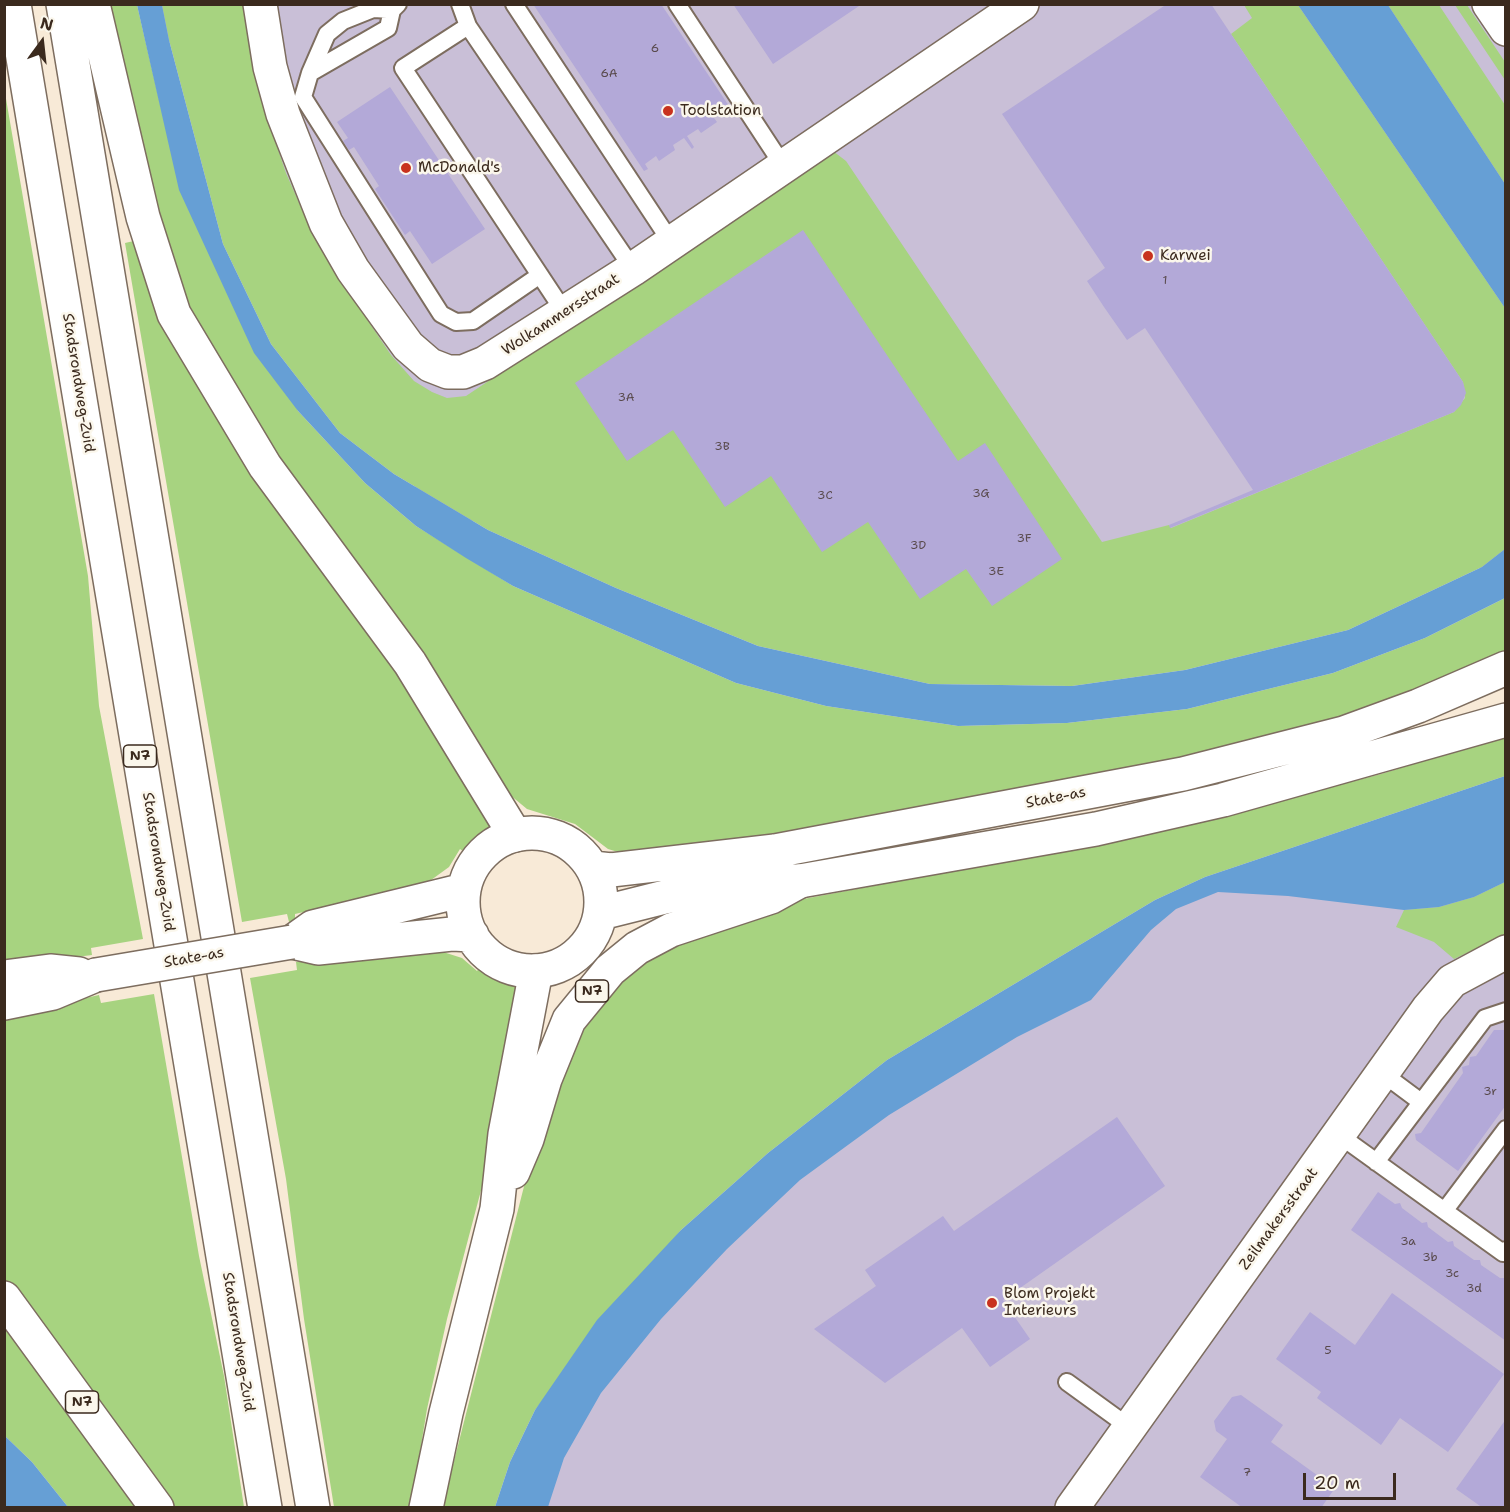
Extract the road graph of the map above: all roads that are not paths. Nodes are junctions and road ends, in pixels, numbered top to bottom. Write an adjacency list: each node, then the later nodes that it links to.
1 (14, 4): 46 (main road, Stadsrondweg-Zuid / N7)
2 (63, 4): 47 (main road)
3 (93, 4): 21 (main road)
4 (260, 4): 18 (main road, Wolkammersstraat)
5 (460, 4): 11 (lane)
6 (514, 4): 15 (lane)
7 (677, 4): 14 (lane)
8 (1022, 4): 14 (main road, Wolkammersstraat)
9 (1489, 4): 12 (main road)
10 (395, 7): 13 (lane); 13 (lane)
11 (468, 26): 16 (lane); 17 (lane)
12 (1506, 29)
13 (310, 73): 17 (lane)
14 (784, 167): 15 (main road, Wolkammersstraat)
15 (672, 242): 16 (main road, Wolkammersstraat)
16 (633, 269): 18 (main road, Wolkammersstraat)
17 (540, 274): 18 (lane)
18 (565, 313)
19 (1506, 668): 22 (main road, State-as)
20 (1506, 720): 23 (main road)
21 (515, 835): 22 (main road); 24 (main road)
22 (593, 868): 25 (main road)
23 (800, 881): 25 (main road); 39 (main road, N7)
24 (464, 890): 26 (main road); 27 (main road, State-as)
25 (601, 913): 29 (main road)
26 (471, 935): 27 (main road, State-as); 29 (main road)
27 (292, 942): 30 (main road, State-as, bridge)
28 (1506, 952): 34 (main road, Zeilmakersstraat)
29 (536, 971): 39 (main road, N7)
30 (96, 975): 31 (main road, State-as); 32 (main road, State-as)
31 (4, 977)
32 (4, 1003)
33 (1506, 1011): 35 (lane)
34 (1382, 1073): 35 (lane); 37 (main road, Zeilmakersstraat)
35 (1421, 1102): 38 (lane)
36 (1506, 1130): 40 (lane)
37 (1339, 1135): 38 (lane); 44 (main road, Zeilmakersstraat)
38 (1376, 1162): 40 (lane)
39 (497, 1209): 48 (main road, N7)
40 (1445, 1210): 41 (lane)
41 (1506, 1250)
42 (4, 1298): 45 (main road, N7)
43 (1067, 1382): 44 (lane)
44 (1129, 1427): 49 (main road, Zeilmakersstraat)
45 (157, 1508)
46 (266, 1508)
47 (313, 1508)
48 (426, 1508)
49 (1072, 1508)

